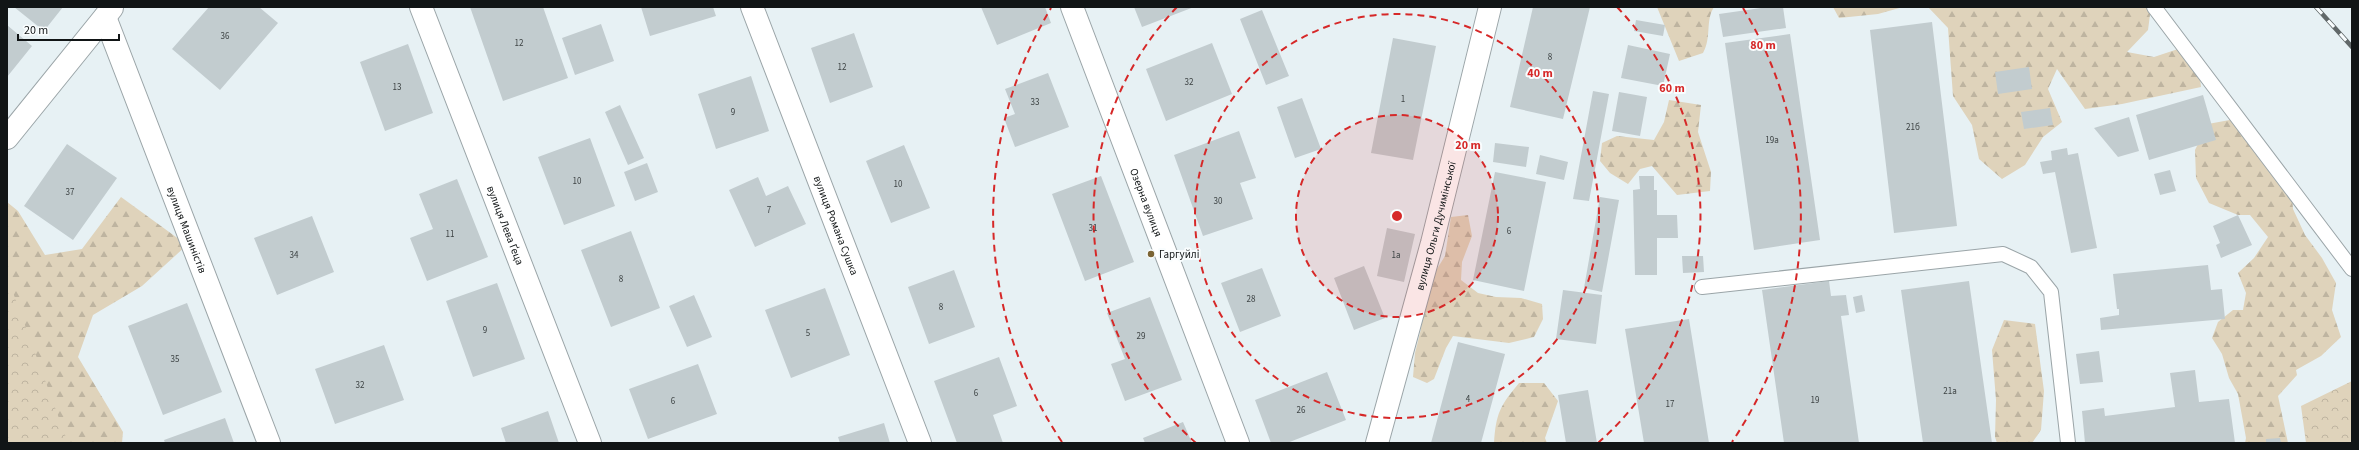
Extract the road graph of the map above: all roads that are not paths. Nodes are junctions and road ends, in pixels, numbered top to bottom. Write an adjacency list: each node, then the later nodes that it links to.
1 (421, 7): 11 (street, вулиця Лева Ґеца)
2 (752, 7): 12 (street, вулиця Романа Сушка)
3 (1072, 7): 13 (street, Озерна вулиця)
4 (1490, 7): 14 (street, вулиця Ольги Дучимінської)
5 (2154, 7): 8 (lane)
6 (109, 12): 7 (street); 10 (street, вулиця Машиністів)
7 (7, 138)
8 (2352, 268)
9 (1702, 287): 15 (lane)
10 (269, 443)
11 (590, 443)
12 (920, 443)
13 (1238, 443)
14 (1377, 443)
15 (2068, 443)

